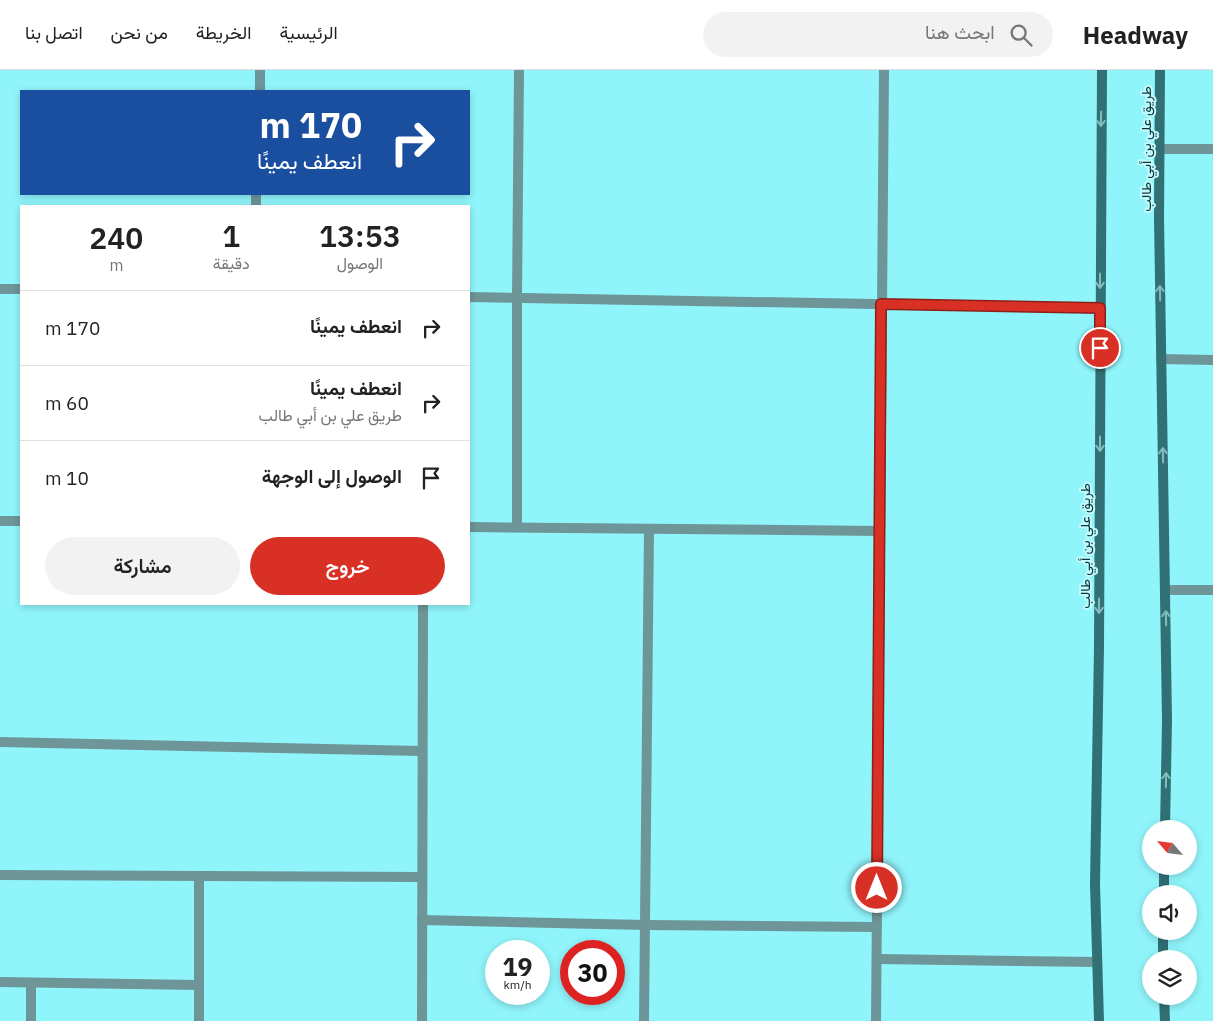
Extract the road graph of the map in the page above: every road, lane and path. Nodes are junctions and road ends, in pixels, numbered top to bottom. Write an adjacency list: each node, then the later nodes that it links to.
1 (260, 70): 6 (street)
2 (519, 70): 12 (street)
3 (884, 70): 13 (street)
4 (1102, 70): 14 (main road, طريق علي بن أبي طالب, one-way to 14)
5 (1160, 70): 7 (main road, طريق علي بن أبي طالب)
6 (260, 90)
7 (1159, 149): 8 (street); 15 (main road, طريق علي بن أبي طالب, one-way to 7)
8 (1213, 149)
9 (0, 289): 10 (street)
10 (20, 289)
11 (470, 297): 12 (street)
12 (517, 298): 13 (street); 20 (street)
13 (881, 304): 14 (street); 22 (street)
14 (1100, 308): 36 (main road, طريق علي بن أبي طالب, one-way to 36)
15 (1161, 359): 16 (street); 23 (main road, طريق علي بن أبي طالب, one-way to 15)
16 (1213, 360)
17 (0, 521): 18 (street)
18 (20, 521)
19 (470, 526): 20 (street)
20 (517, 527): 21 (street)
21 (649, 529): 22 (street); 33 (street)
22 (880, 531): 34 (street)
23 (1165, 590): 24 (street); 28 (main road, طريق علي بن أبي طالب, one-way to 23)
24 (1213, 590)
25 (423, 605): 27 (street)
26 (0, 742): 27 (street)
27 (422, 751): 31 (street)
28 (1165, 820)
29 (0, 874): 30 (street)
30 (199, 876): 31 (street); 39 (street)
31 (422, 877): 32 (street)
32 (422, 920): 33 (street); 43 (street)
33 (645, 925): 34 (street); 44 (street)
34 (877, 927): 35 (street)
35 (877, 959): 36 (street); 45 (street)
36 (1097, 962): 46 (main road, طريق علي بن أبي طالب)
37 (0, 982): 38 (street)
38 (31, 983): 39 (street); 41 (street)
39 (199, 985): 42 (street)
40 (1164, 1005): 47 (main road)
41 (31, 1021)
42 (199, 1021)
43 (422, 1021)
44 (644, 1021)
45 (876, 1021)
46 (1099, 1021)
47 (1165, 1021)

